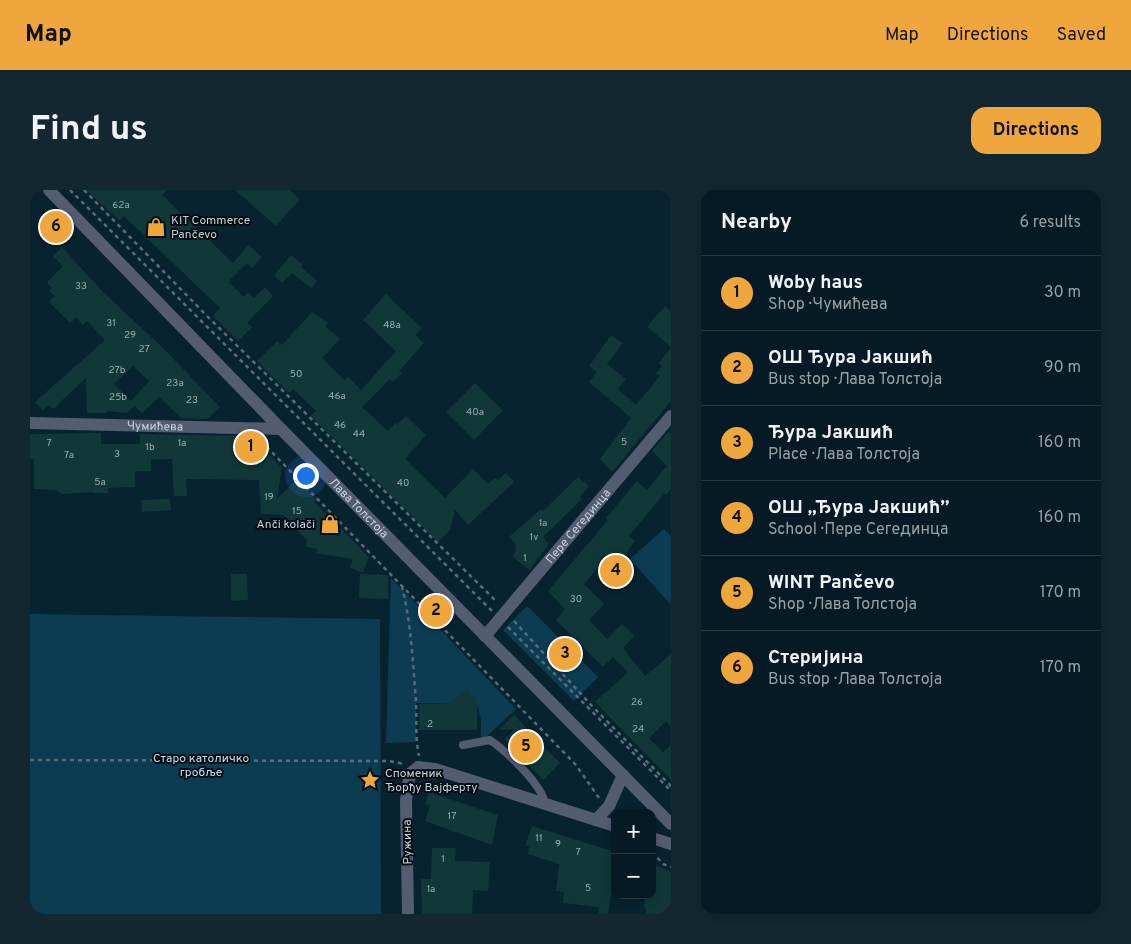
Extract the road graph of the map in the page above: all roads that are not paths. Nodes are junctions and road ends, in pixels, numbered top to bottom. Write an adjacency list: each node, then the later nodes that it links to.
1 (54, 192): 4 (street, Лава Толстоја)
2 (671, 416): 5 (street, Пере Сегединца)
3 (30, 423): 4 (street, Чумићева)
4 (281, 429): 5 (street, Лава Толстоја)
5 (485, 636): 7 (street, Лава Толстоја)
6 (463, 744): 8 (lane)
7 (623, 776): 9 (street); 10 (street, Лава Толстоја)
8 (545, 805): 9 (street); 14 (street, Ружина)
9 (596, 820): 11 (street)
10 (671, 824)
11 (611, 825)
12 (656, 839): 13 (street)
13 (671, 844)
14 (408, 914)

